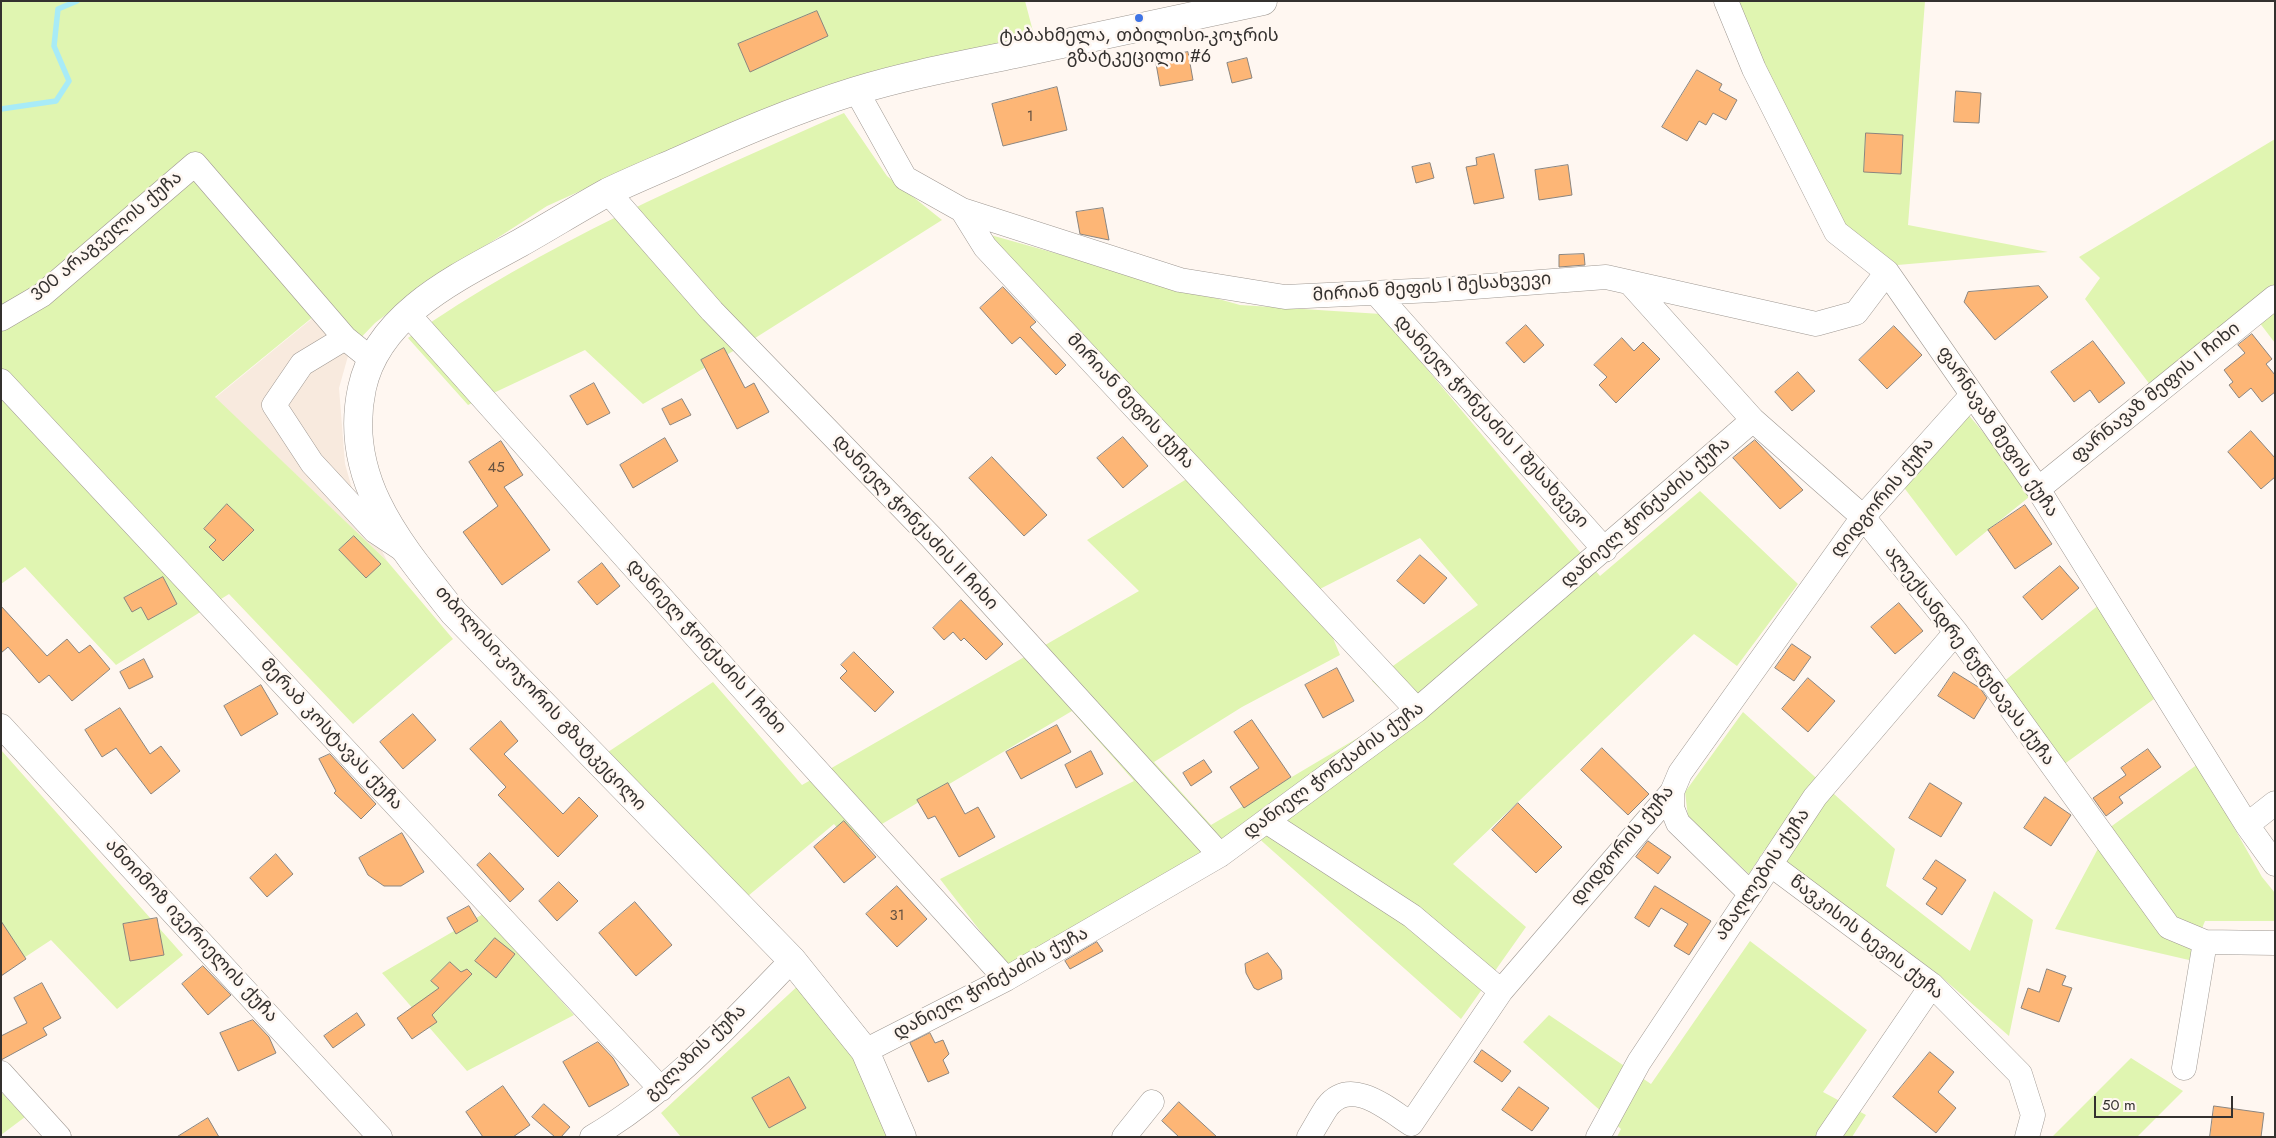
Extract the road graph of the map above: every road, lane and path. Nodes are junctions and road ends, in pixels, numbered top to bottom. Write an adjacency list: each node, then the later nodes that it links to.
1 (1263, 1): 3 (main road, თბილისი-კოჯორის გზატკეცილი)
2 (1726, 1): 7 (street, ფარნავაზ მეფის ქუჩა)
3 (1183, 10): 4 (main road, თბილისი-კოჯორის გზატკეცილი)
4 (856, 90): 5 (main road, თბილისი-კოჯორის გზატკეცილი); 6 (street, მირიან მეფის ქუჩა)
5 (608, 192): 11 (main road, თბილისი-კოჯორის გზატკეცილი); 29 (street, დანიელ ჭონქაძის II ჩიხი)
6 (962, 210): 9 (street, მირიან მეფის I შესახვევი); 23 (street, მირიან მეფის ქუჩა)
7 (1887, 272): 8 (street, მირიან მეფის I შესახვევი); 16 (street, ფარნავაზ მეფის ქუჩა)
8 (1630, 283): 9 (street, მირიან მეფის I შესახვევი); 17 (street, ალექსანდრე წუწუნავას ქუჩა)
9 (1376, 293): 20 (street, დანიელ ჭონქაძის I შესახვევი)
10 (2275, 297): 18 (street, ფარნავაზ მეფის I ჩიხი)
11 (408, 314): 14 (main road, თბილისი-კოჯორის გზატკეცილი); 36 (street, დანიელ ჭონქაძის I ჩიხი)
12 (1, 319): 13 (street, 300 არაგველის ქუჩა)
13 (345, 338): 14 (street); 21 (street)
14 (371, 359): 21 (main road, თბილისი-კოჯორის გზატკეცილი)
15 (1, 381): 42 (street, მერაბ კოსტავას ქუჩა)
16 (1972, 395): 18 (street, ფარნავაზ მეფის ქუჩა); 19 (street, დიდგორის ქუჩა)
17 (1753, 420): 19 (street, ალექსანდრე წუწუნავას ქუჩა); 20 (street, დანიელ ჭონქაძის ქუჩა)
18 (2038, 489): 28 (street, ფარნავაზ მეფის ქუჩა)
19 (1863, 517): 22 (street, ალექსანდრე წუწუნავას ქუჩა); 25 (street, დიდგორის ქუჩა)
20 (1605, 550): 23 (street, დანიელ ჭონქაძის ქუჩა)
21 (406, 551): 35 (main road, თბილისი-კოჯორის გზატკეცილი)
22 (1956, 632): 30 (street, ამაღლების ქუჩა); 33 (street, ალექსანდრე წუწუნავას ქუჩა)
23 (1417, 710): 27 (street, დანიელ ჭონქაძის ქუჩა)
24 (1, 726): 46 (street, ანთიმოზ ივერიელის ქუჩა)
25 (1672, 792): 32 (street); 38 (street, დიდგორის ქუჩა)
26 (2275, 803): 28 (street)
27 (1266, 821): 29 (street, დანიელ ჭონქაძის ქუჩა); 38 (street)
28 (2247, 825): 31 (street, ფარნავაზ მეფის ქუჩა)
29 (1220, 855): 36 (street, დანიელ ჭონქაძის ქუჩა)
30 (1770, 864): 32 (street, ამაღლების ქუჩა); 37 (street, წავკისის ხევის ქუჩა)
31 (2275, 864)
32 (1751, 894): 51 (street, ამაღლების ქუჩა)
33 (2205, 942): 34 (street, ალექსანდრე წუწუნავას ქუჩა); 40 (street)
34 (2275, 943)
35 (792, 960): 39 (main road, თბილისი-კოჯორის გზატკეცილი); 42 (street, გელაზის ქუჩა)
36 (1006, 979): 39 (street, დანიელ ჭონქაძის ქუჩა)
37 (1932, 985): 52 (street); 53 (street, წავკისის ხევის ქუჩა)
38 (1501, 991): 44 (street, დიდგორის ქუჩა)
39 (866, 1051): 48 (main road, თბილისი-კოჯორის გზატკეცილი)
40 (2184, 1068)
41 (1, 1073): 45 (street)
42 (660, 1089): 47 (street, გელაზის ქუჩა)
43 (1152, 1102): 49 (street)
44 (1407, 1130): 50 (street, დიდგორის ქუჩა)
45 (59, 1137)
46 (380, 1137)
47 (592, 1137)
48 (902, 1137)
49 (1124, 1137)
50 (1309, 1137)
51 (1598, 1137)
52 (1828, 1137)
53 (2027, 1137)

